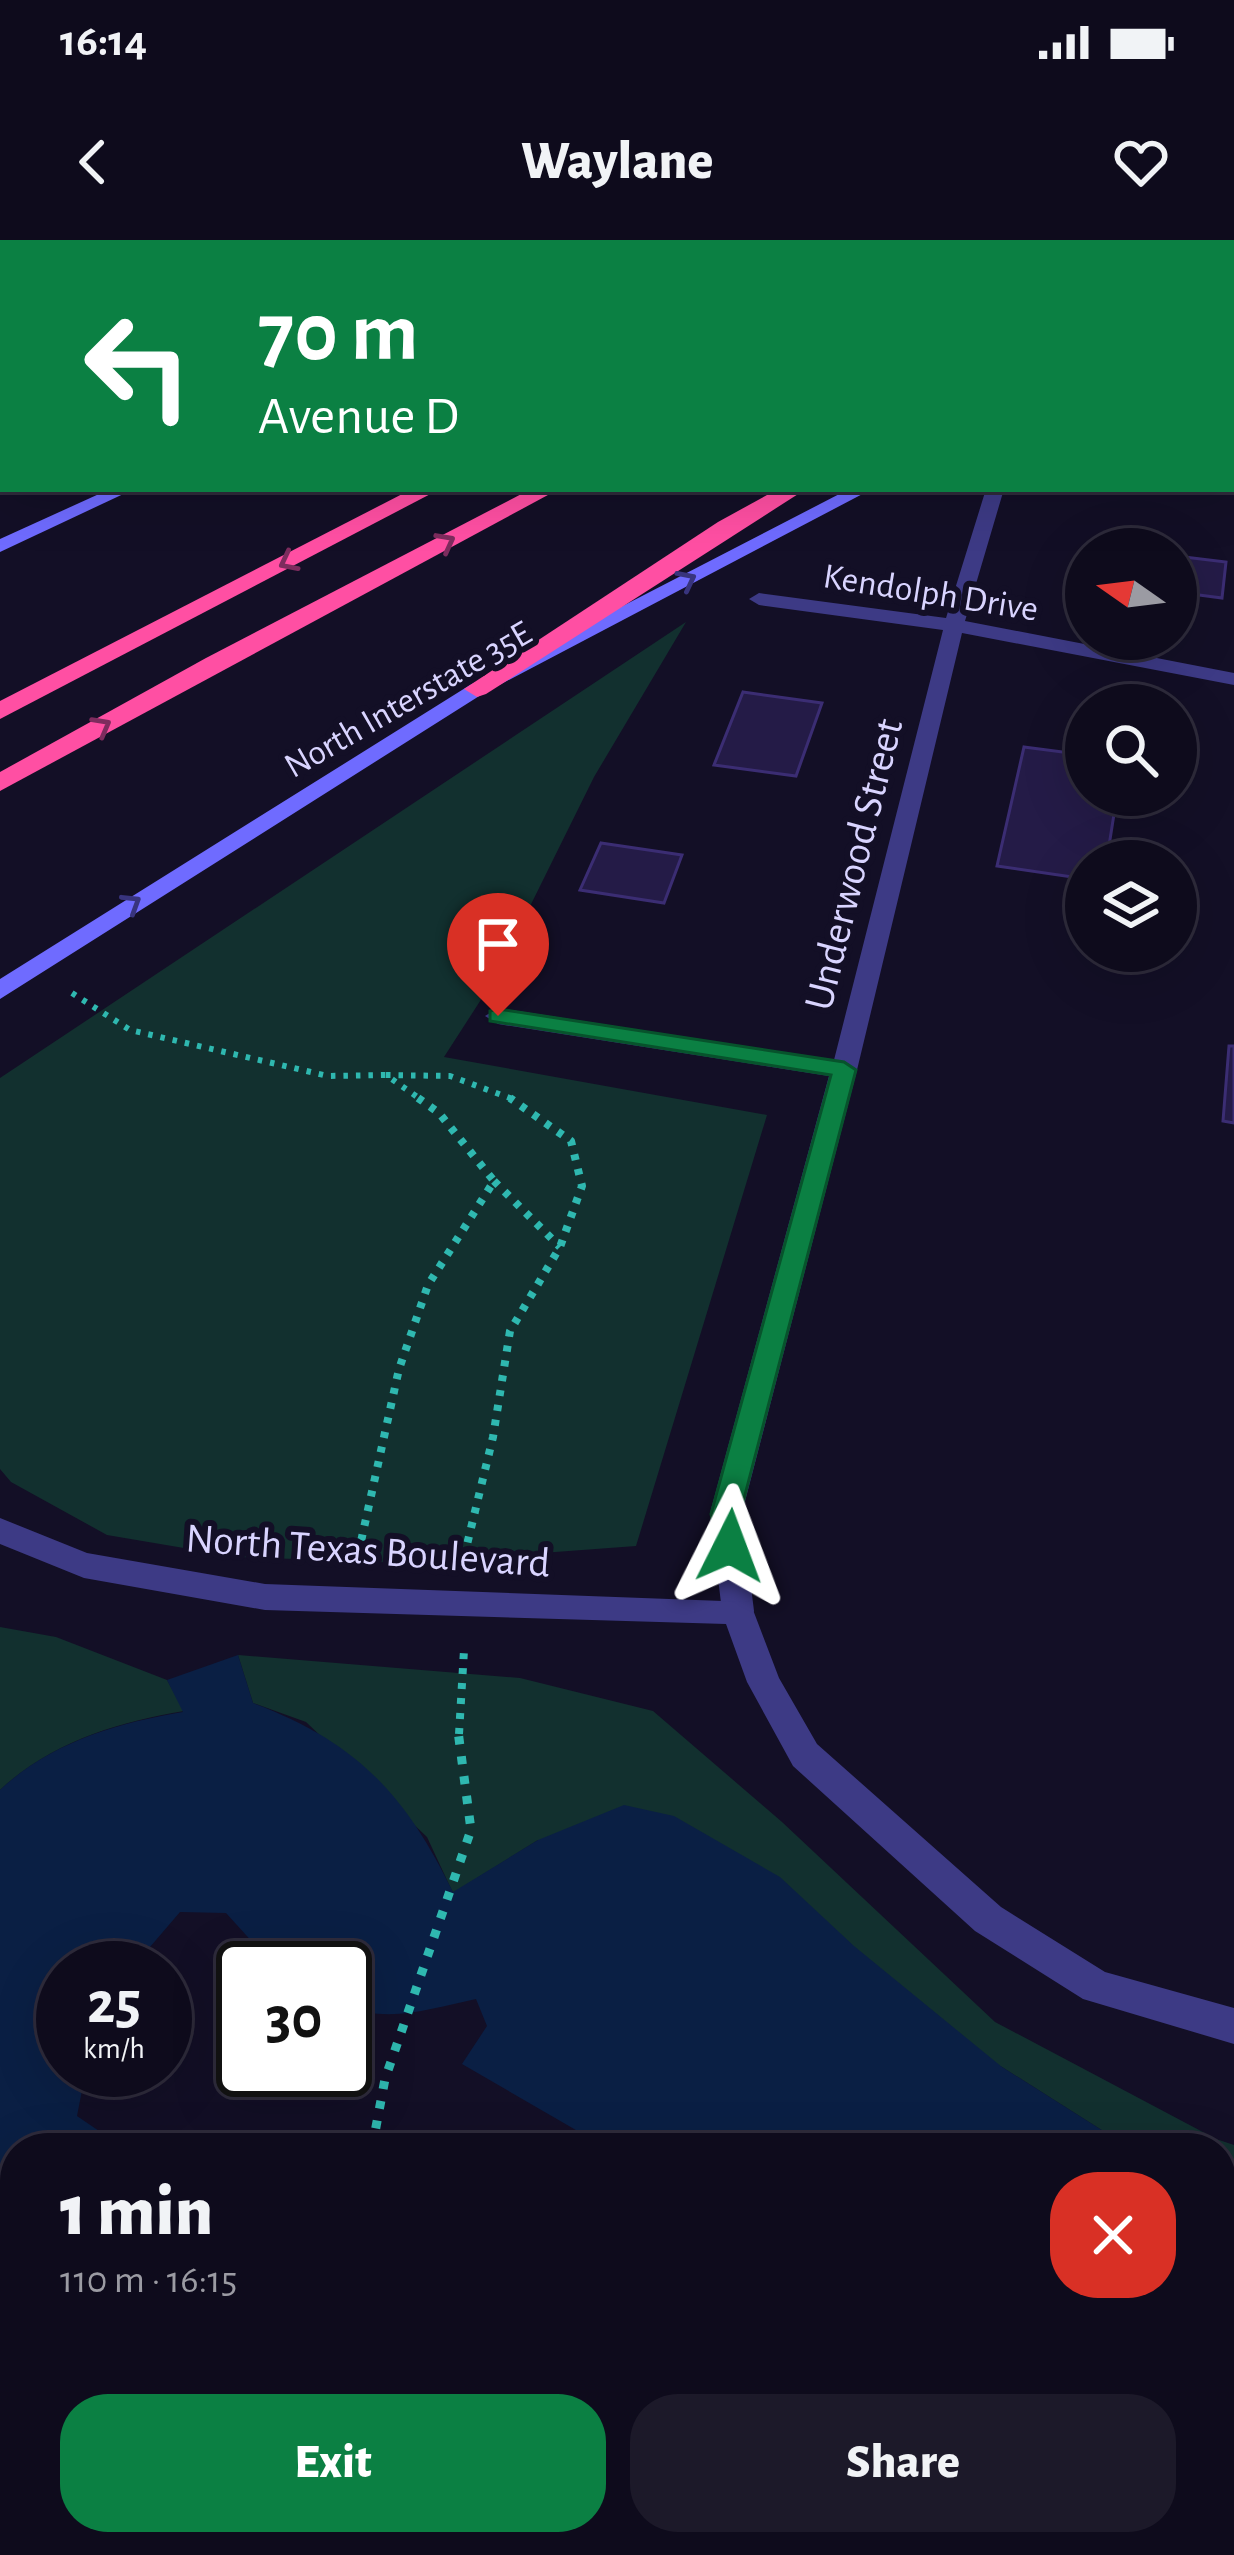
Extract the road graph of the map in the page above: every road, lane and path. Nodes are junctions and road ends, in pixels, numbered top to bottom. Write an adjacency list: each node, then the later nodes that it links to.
1 (118, 492): 7 (main road)
2 (423, 492): 12 (highway, one-way to 12)
3 (542, 492): 13 (highway, one-way to 3)
4 (790, 492): 11 (highway)
5 (856, 492): 11 (main road, North Interstate 35E, one-way to 5)
6 (994, 492): 9 (street, Underwood Street)
7 (0, 546)
8 (759, 598): 9 (street, Kendolph Drive)
9 (954, 625): 10 (street, Kendolph Drive); 19 (street, Underwood Street)
10 (1234, 679)
11 (477, 689): 14 (main road, North Interstate 35E, one-way to 11)
12 (0, 711)
13 (0, 783)
14 (92, 928): 15 (main road); 17 (main road, North Interstate 35E)
15 (0, 976)
16 (66, 989): 20 (path)
17 (0, 991)
18 (498, 1016): 19 (street)
19 (844, 1070): 26 (street, Underwood Street)
20 (386, 1075): 21 (path); 22 (path)
21 (494, 1181): 22 (path); 24 (path)
22 (560, 1247): 25 (path)
23 (0, 1531): 26 (street, North Texas Boulevard)
24 (358, 1556)
25 (464, 1565)
26 (738, 1611): 28 (street, Underwood Street)
27 (464, 1650): 29 (path)
28 (1234, 2026)
29 (375, 2133)

